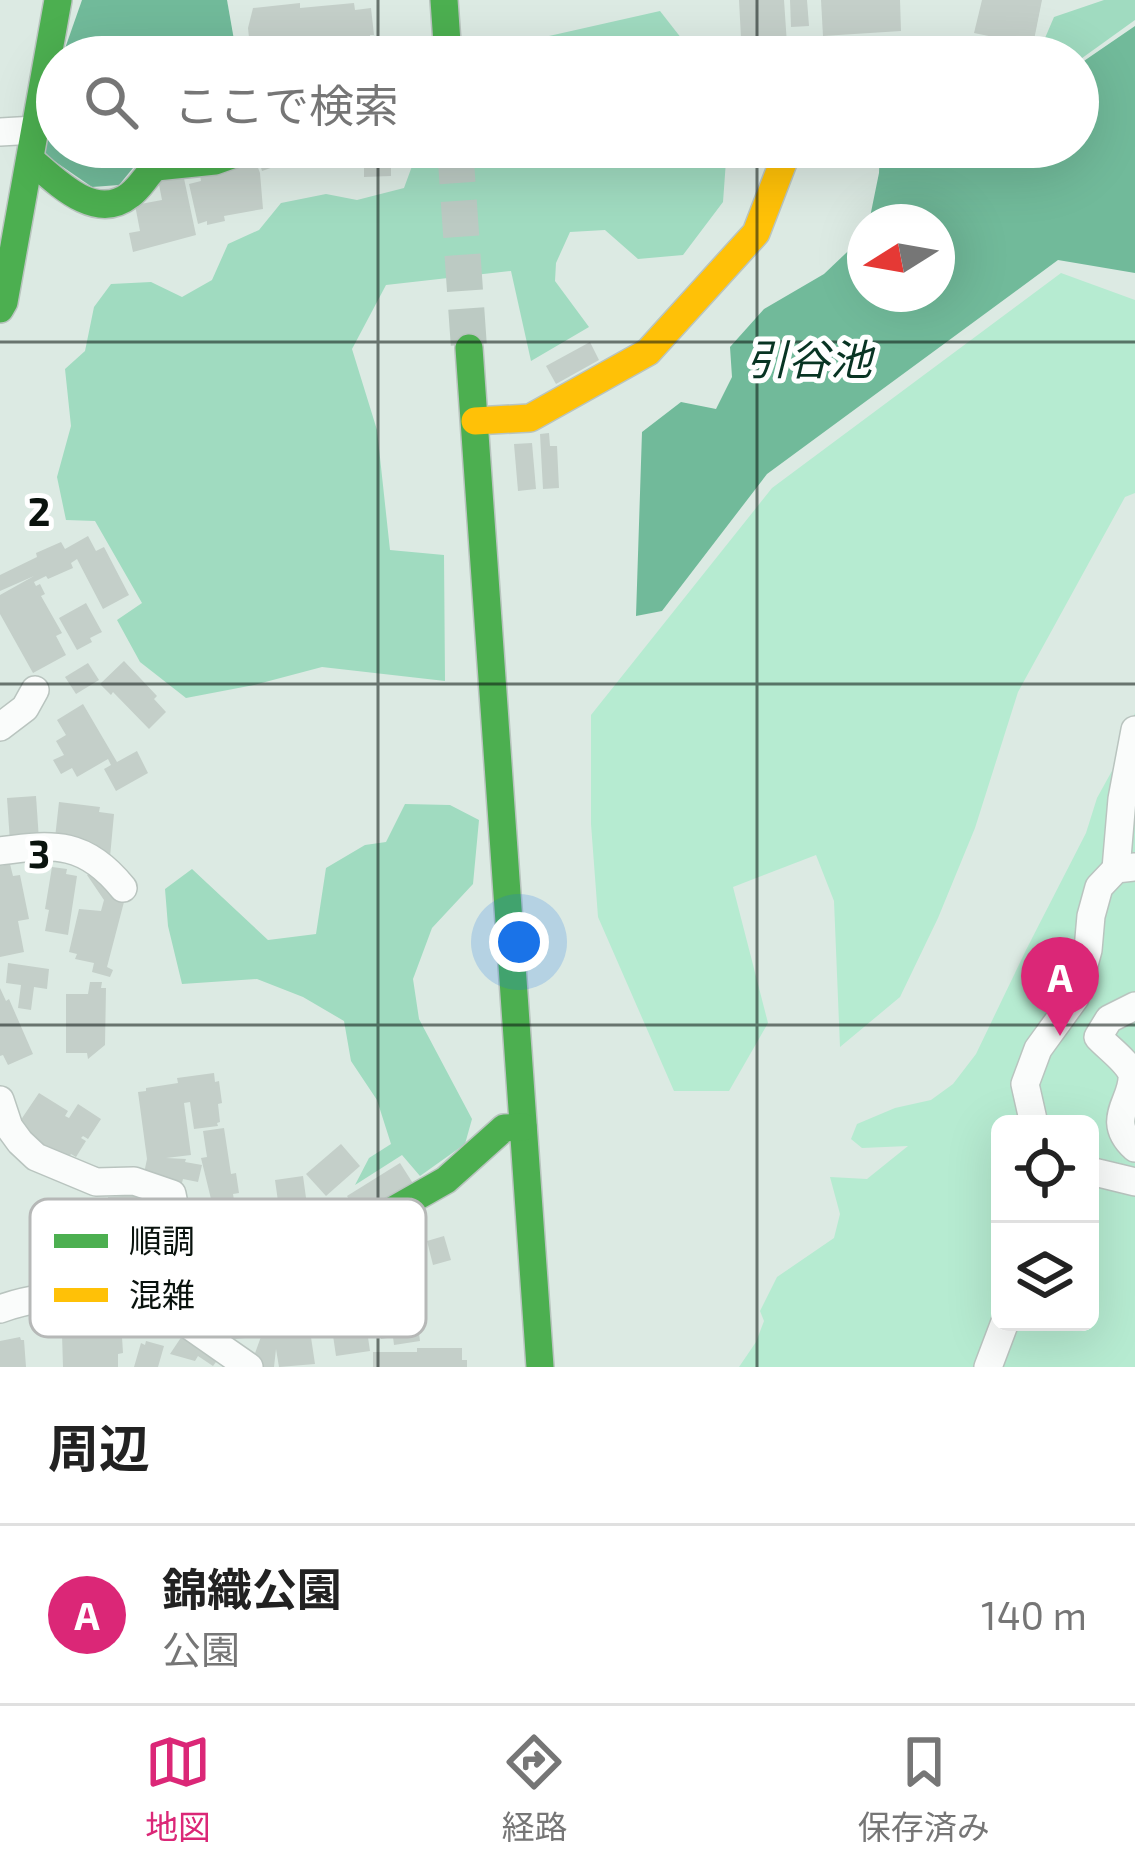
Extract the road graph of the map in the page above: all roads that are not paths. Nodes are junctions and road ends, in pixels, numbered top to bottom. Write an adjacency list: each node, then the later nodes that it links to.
1 (58, 0): 3 (street)
2 (444, 0): 4 (street)
3 (52, 36)
4 (447, 36)
5 (36, 124): 6 (street)
6 (35, 130): 7 (street); 8 (street)
7 (0, 132)
8 (30, 159): 9 (street); 13 (street)
9 (36, 164)
10 (42, 168): 11 (street)
11 (154, 168)
12 (781, 168): 15 (street)
13 (0, 309)
14 (470, 348): 15 (street)
15 (475, 421): 26 (street)
16 (35, 690): 17 (street)
17 (0, 727)
18 (1135, 730): 20 (street)
19 (0, 851): 21 (street)
20 (1125, 868): 25 (street)
21 (122, 888)
22 (1135, 1006): 23 (street)
23 (1132, 1099): 27 (street)
24 (0, 1100): 30 (street)
25 (1032, 1115)
26 (523, 1127): 31 (street); 37 (street)
27 (1135, 1148)
28 (1099, 1173): 29 (street)
29 (1135, 1182)
30 (173, 1199)
31 (413, 1199)
32 (30, 1302): 33 (street)
33 (0, 1309)
34 (1002, 1331): 38 (street)
35 (206, 1337): 36 (street)
36 (249, 1367)
37 (540, 1367)
38 (988, 1367)

